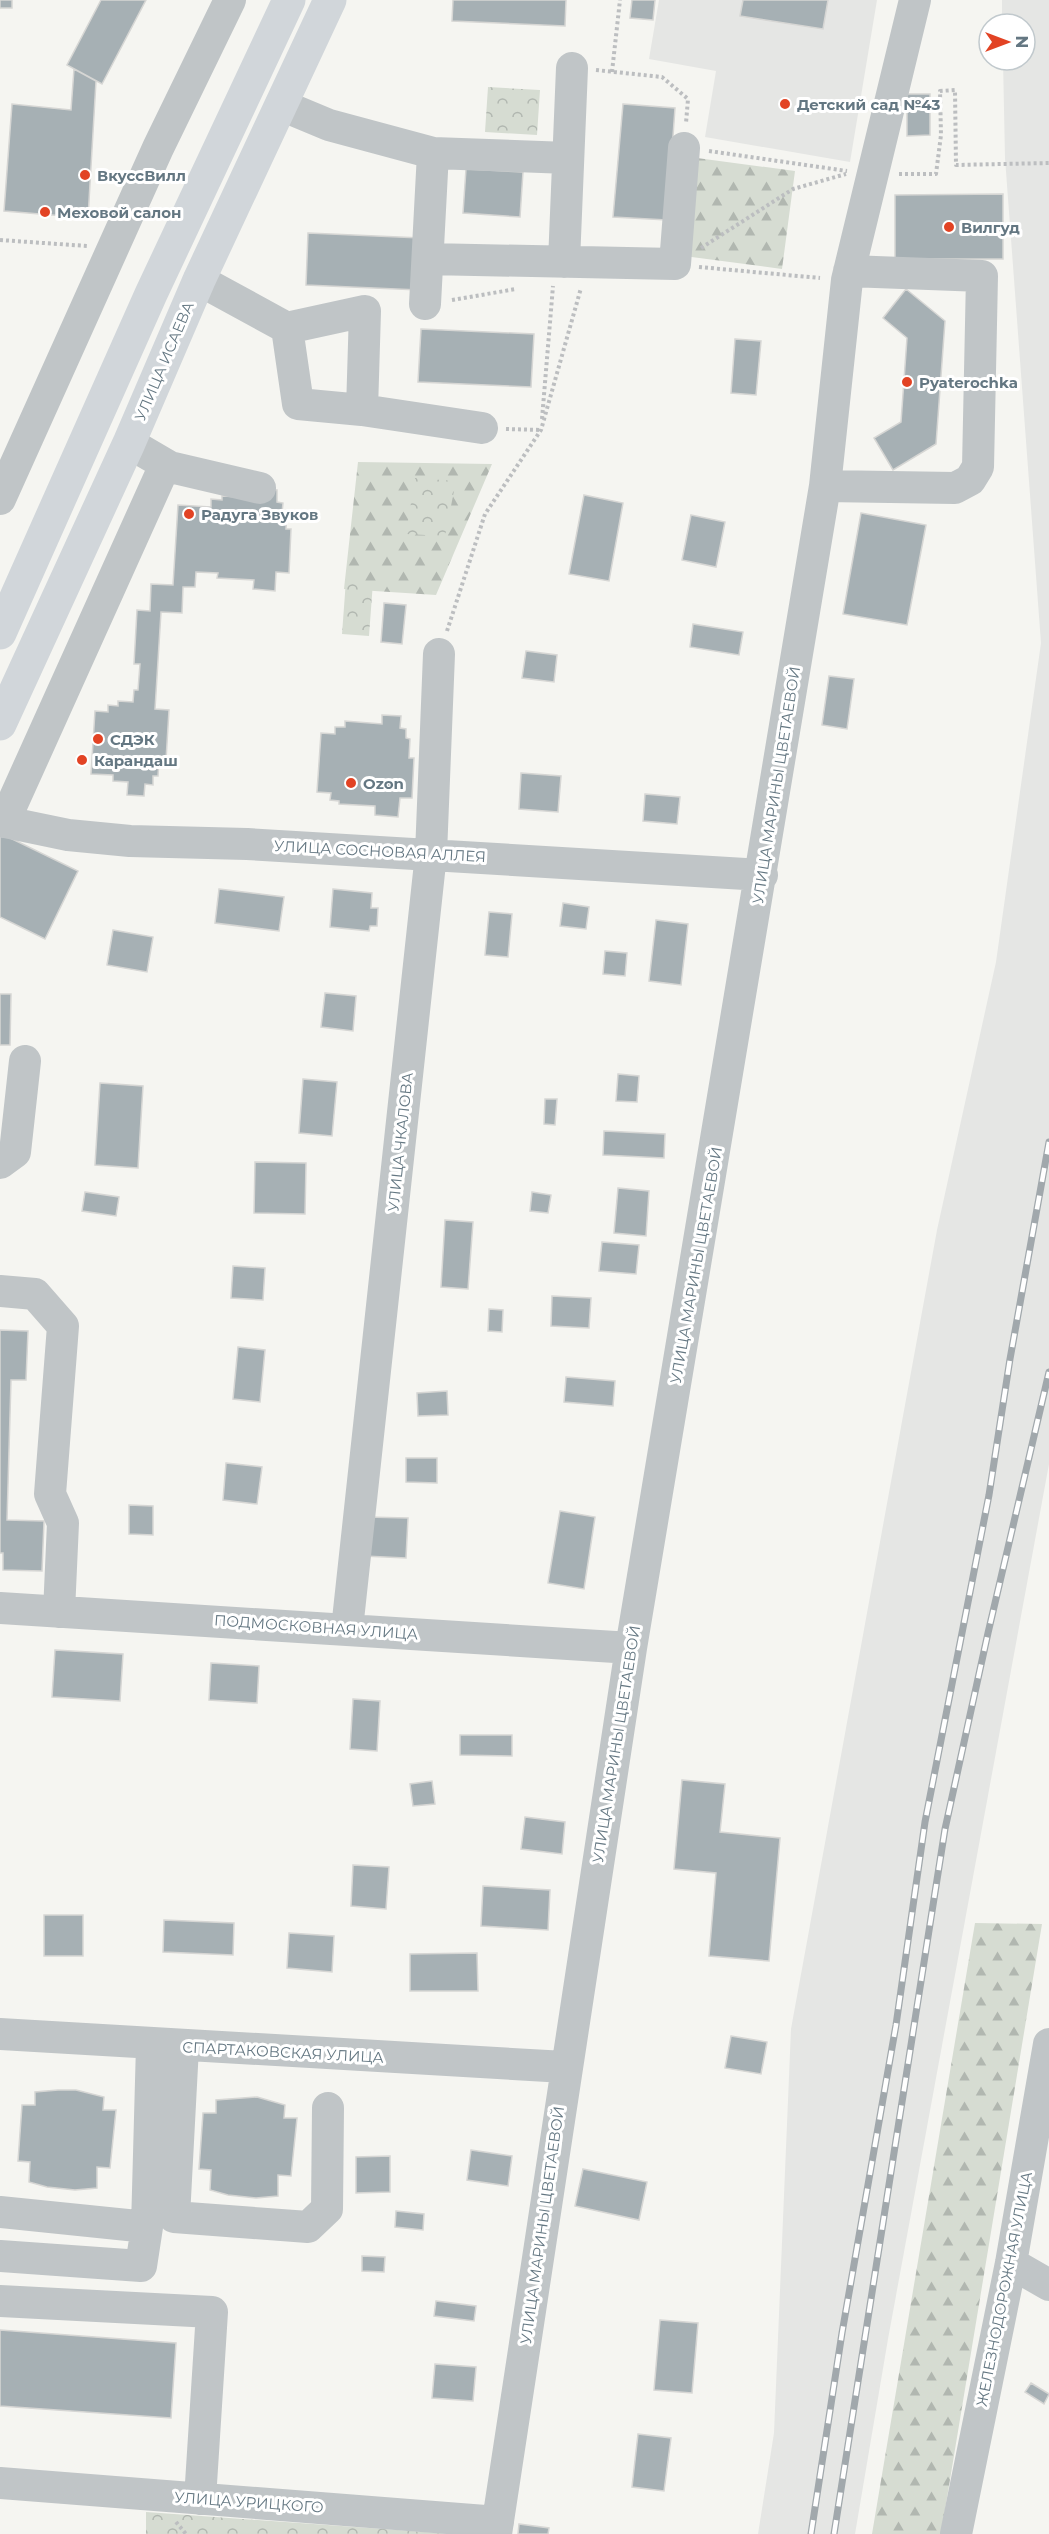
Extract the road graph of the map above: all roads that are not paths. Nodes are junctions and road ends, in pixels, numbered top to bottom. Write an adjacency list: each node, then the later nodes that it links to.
1 (230, 0): 22 (street)
2 (289, 0): 23 (main road)
3 (330, 0): 6 (main road, УЛИЦА ИСАЕВА)
4 (915, 0): 11 (street, УЛИЦА МАРИНЫ ЦВЕТАЕВОЙ)
5 (572, 68): 9 (street)
6 (281, 105): 8 (street); 13 (main road, УЛИЦА ИСАЕВА)
7 (684, 148): 12 (street)
8 (433, 153): 9 (street); 10 (street)
9 (568, 158): 12 (street)
10 (428, 259): 12 (street); 14 (street)
11 (848, 275): 20 (street, УЛИЦА МАРИНЫ ЦВЕТАЕВОЙ); 20 (street)
12 (563, 278)
13 (199, 280): 15 (street); 18 (main road, УЛИЦА ИСАЕВА)
14 (425, 304)
15 (287, 328): 16 (street); 16 (street)
16 (362, 410): 17 (street)
17 (482, 428)
18 (129, 443): 19 (street); 25 (main road, УЛИЦА ИСАЕВА)
19 (165, 465): 21 (street); 26 (street)
20 (825, 486): 28 (street, УЛИЦА МАРИНЫ ЦВЕТАЕВОЙ)
21 (260, 488)
22 (0, 499)
23 (0, 633)
24 (439, 654): 27 (street, УЛИЦА ЧКАЛОВА)
25 (0, 724)
26 (2, 821): 27 (street, УЛИЦА СОСНОВАЯ АЛЛЕЯ)
27 (431, 854): 28 (street, УЛИЦА СОСНОВАЯ АЛЛЕЯ); 34 (street, УЛИЦА ЧКАЛОВА)
28 (762, 875): 35 (street, УЛИЦА МАРИНЫ ЦВЕТАЕВОЙ)
29 (25, 1061): 30 (street)
30 (0, 1163)
31 (0, 1291): 33 (street)
32 (0, 1608): 33 (street, ПОДМОСКОВНАЯ УЛИЦА)
33 (59, 1612): 34 (street, ПОДМОСКОВНАЯ УЛИЦА)
34 (347, 1629): 35 (street, ПОДМОСКОВНАЯ УЛИЦА)
35 (631, 1648): 40 (street, УЛИЦА МАРИНЫ ЦВЕТАЕВОЙ)
36 (0, 2034): 37 (street, СПАРТАКОВСКАЯ УЛИЦА)
37 (152, 2044): 39 (street, СПАРТАКОВСКАЯ УЛИЦА); 44 (street)
38 (1049, 2044): 47 (street, ЖЕЛЕЗНОДОРОЖНАЯ УЛИЦА)
39 (183, 2047): 40 (street, СПАРТАКОВСКАЯ УЛИЦА); 41 (street)
40 (566, 2067): 52 (street, УЛИЦА МАРИНЫ ЦВЕТАЕВОЙ)
41 (328, 2108)
42 (0, 2212): 43 (street)
43 (58, 2218): 44 (street); 46 (street)
44 (147, 2227): 46 (street)
45 (0, 2256): 46 (street)
46 (53, 2260)
47 (1011, 2264): 48 (street); 53 (street, ЖЕЛЕЗНОДОРОЖНАЯ УЛИЦА)
48 (1049, 2284)
49 (0, 2301): 51 (street)
50 (0, 2483): 51 (street, УЛИЦА УРИЦКОГО)
51 (200, 2499): 52 (street, УЛИЦА УРИЦКОГО)
52 (497, 2528)
53 (956, 2534)

